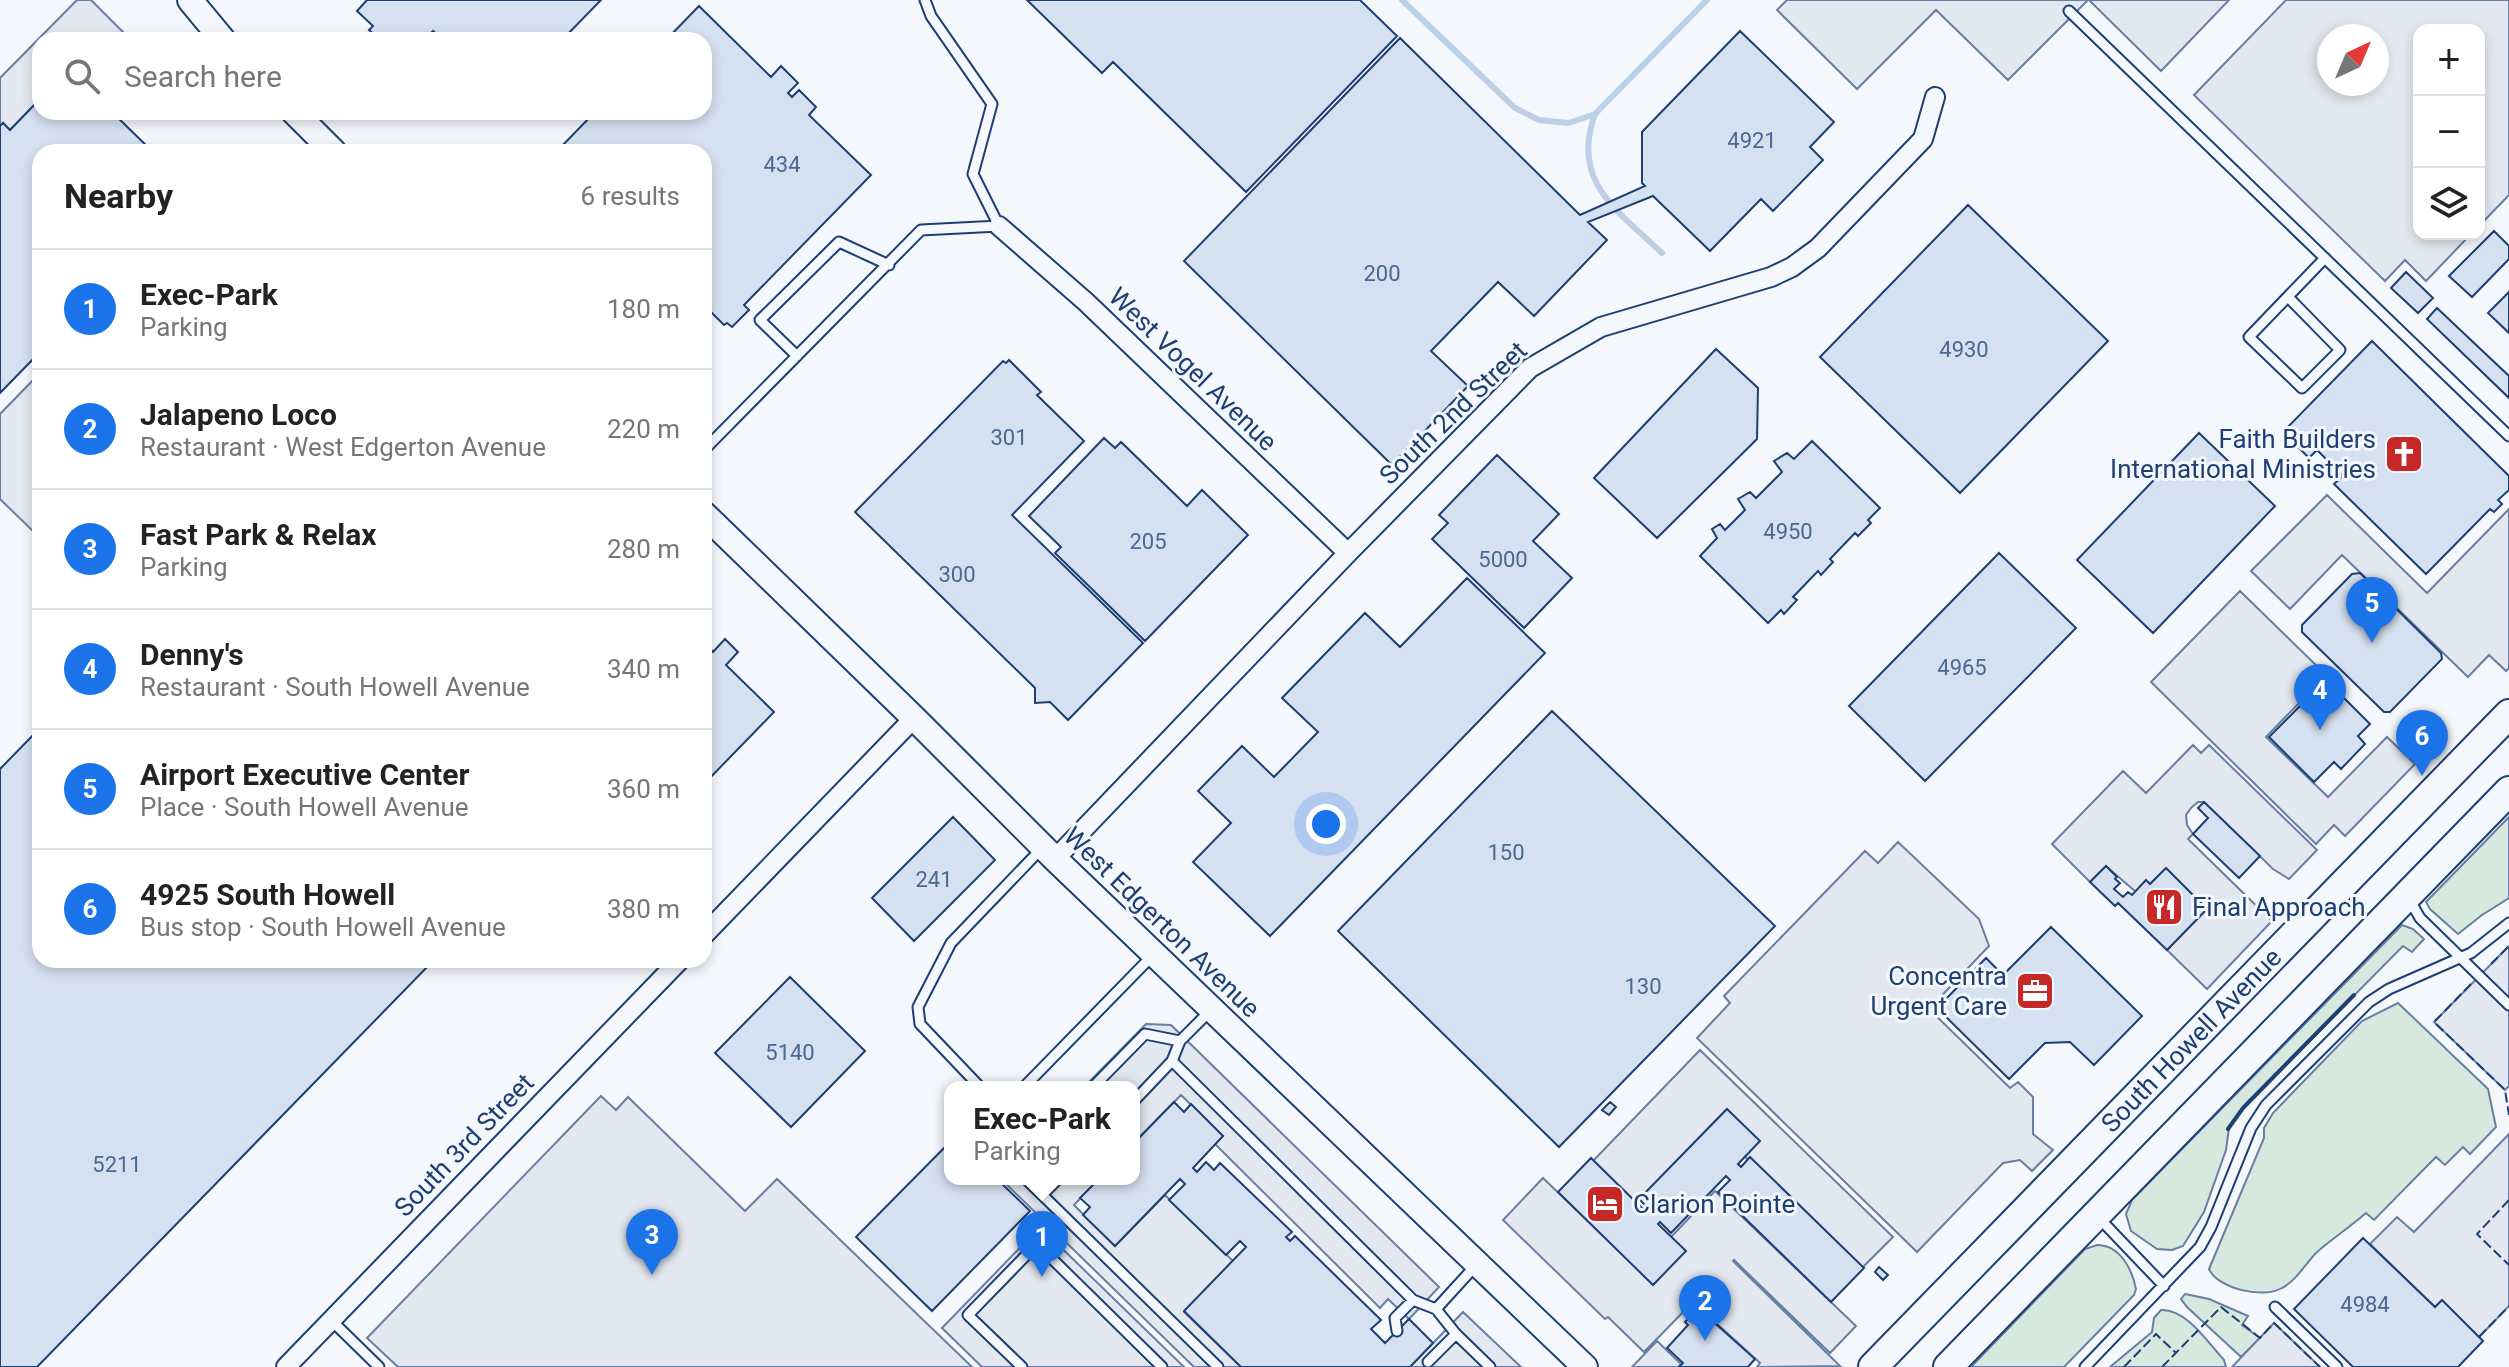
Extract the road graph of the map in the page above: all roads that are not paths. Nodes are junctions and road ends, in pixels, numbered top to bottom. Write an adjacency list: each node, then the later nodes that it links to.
1 (190, 0): 4 (street)
2 (925, 0): 8 (lane)
3 (2069, 11): 9 (lane)
4 (216, 32)
5 (1935, 97): 16 (street, South 2nd Street)
6 (302, 120): 7 (street)
7 (326, 144)
8 (999, 226): 10 (lane); 16 (street, West Vogel Avenue)
9 (2325, 258): 11 (lane); 13 (lane)
10 (889, 265): 12 (lane); 12 (lane)
11 (2288, 297): 11 (lane)
12 (797, 356): 14 (lane)
13 (2509, 436)
14 (712, 442)
15 (712, 522): 18 (street, West Edgerton Avenue)
16 (1348, 553): 20 (street, South 2nd Street)
17 (2509, 714): 55 (main road, South Howell Avenue)
18 (914, 718): 20 (street, West Edgerton Avenue); 23 (street)
19 (2509, 791): 21 (main road, South Howell Avenue)
20 (1049, 853): 24 (street, West Edgerton Avenue); 31 (lane)
21 (2407, 896): 25 (lane); 38 (main road, South Howell Avenue)
22 (2509, 923): 25 (lane)
23 (712, 927)
24 (1154, 954): 28 (street, West Edgerton Avenue); 32 (lane)
25 (2461, 958): 27 (lane); 40 (lane)
26 (672, 968): 44 (street, South 3rd Street)
27 (2509, 1005)
28 (1212, 1009): 29 (lane); 39 (street, West Edgerton Avenue)
29 (1180, 1041): 30 (lane); 33 (lane)
30 (1172, 1061): 34 (lane); 41 (lane)
31 (974, 1081)
32 (1030, 1081)
33 (1099, 1081)
34 (1140, 1095)
35 (1032, 1185): 37 (lane)
36 (1052, 1185): 37 (lane)
37 (1042, 1195): 52 (lane)
38 (2096, 1215): 40 (lane); 56 (main road, South Howell Avenue)
39 (1477, 1264): 43 (lane); 54 (street, West Edgerton Avenue)
40 (2164, 1286): 57 (lane)
41 (1413, 1300): 43 (lane); 45 (lane)
42 (2275, 1307): 58 (lane)
43 (1436, 1309): 46 (lane)
44 (331, 1320): 48 (street, South 3rd Street); 49 (lane)
45 (1397, 1331)
46 (1456, 1334): 47 (lane); 53 (lane)
47 (1427, 1361)
48 (286, 1367)
49 (379, 1367)
50 (1022, 1367): 51 (lane)
51 (1162, 1367)
52 (1218, 1367)
53 (1490, 1367)
54 (1585, 1367)
55 (1873, 1367)
56 (1948, 1367)
57 (2085, 1367)
58 (2337, 1367)

